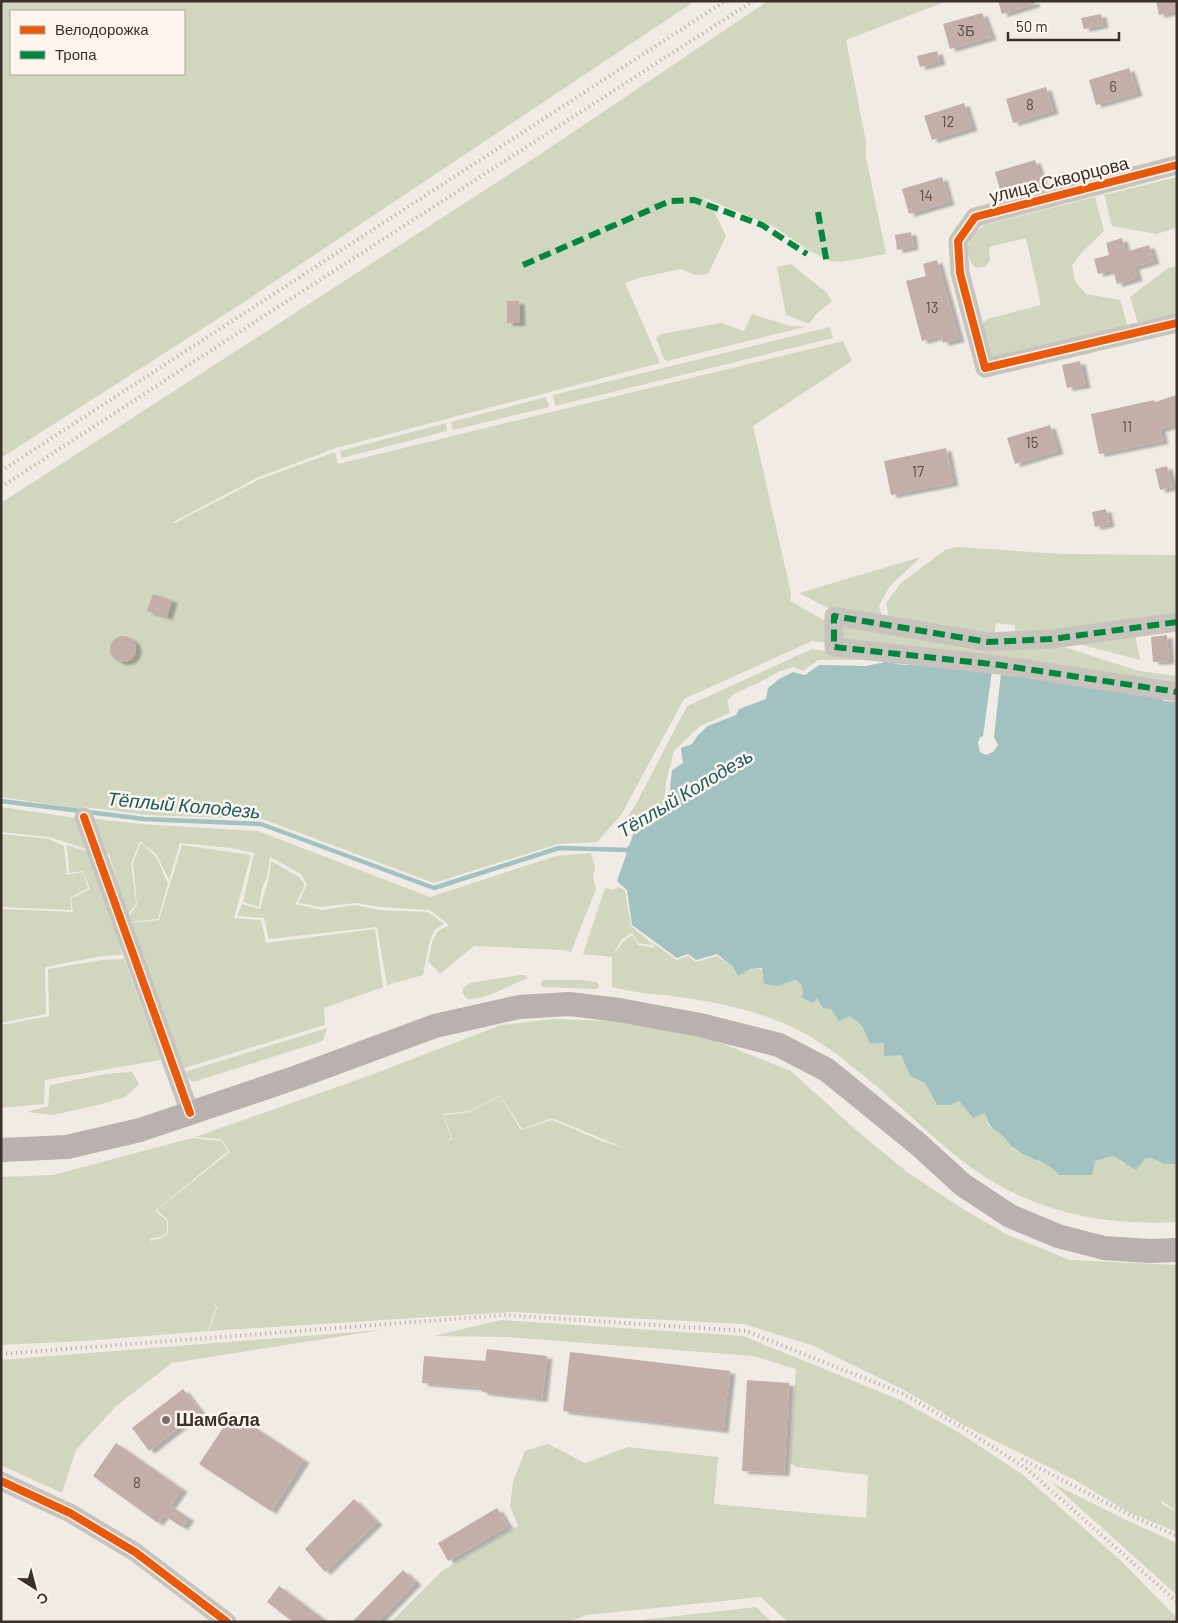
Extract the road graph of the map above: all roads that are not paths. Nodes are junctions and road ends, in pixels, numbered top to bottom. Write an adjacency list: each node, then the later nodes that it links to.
1 (1177, 165): 2 (street, улица Скворцова)
2 (1177, 323)
3 (1177, 622): 4 (street)
4 (1177, 692)
5 (84, 817): 6 (street)
6 (190, 1113): 7 (main road); 8 (main road)
7 (1, 1150)
8 (1177, 1250)
9 (1, 1481): 10 (street)
10 (227, 1622)

